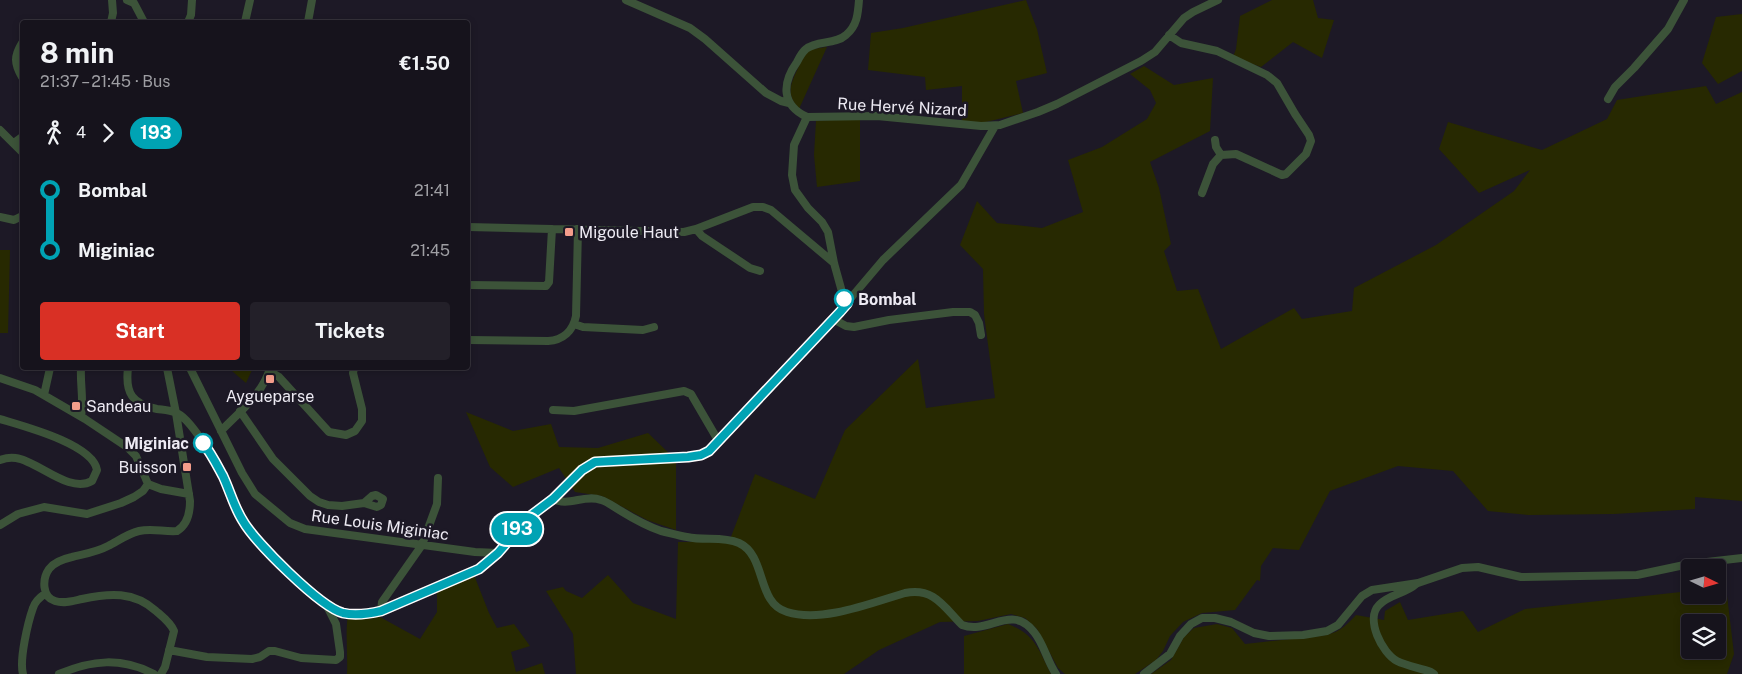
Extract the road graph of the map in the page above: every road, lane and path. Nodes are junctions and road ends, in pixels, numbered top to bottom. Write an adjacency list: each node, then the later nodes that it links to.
1 (112, 0): 10 (street)
2 (128, 0): 11 (street)
3 (192, 0): 12 (street)
4 (250, 0): 13 (street)
5 (312, 0): 14 (street)
6 (626, 0): 19 (street)
7 (859, 0): 19 (street)
8 (1218, 0): 15 (street)
9 (1684, 0): 18 (street)
10 (111, 20)
11 (143, 20)
12 (189, 20)
13 (245, 20)
14 (308, 20)
15 (1169, 35): 21 (street); 27 (street)
16 (20, 46): 17 (street)
17 (20, 72)
18 (1608, 99)
19 (789, 103): 20 (street)
20 (807, 117): 21 (street, Rue Hervé Nizard); 35 (street)
21 (995, 126): 40 (street)
22 (0, 130): 25 (street)
23 (20, 138): 25 (street)
24 (1215, 140): 27 (street)
25 (14, 143): 26 (street)
26 (20, 150)
27 (1221, 155): 28 (street)
28 (1202, 193)
29 (0, 216): 30 (street)
30 (20, 217)
31 (470, 227): 32 (street)
32 (552, 229): 33 (street); 39 (street)
33 (578, 229): 34 (street); 42 (street)
34 (696, 229): 36 (street); 38 (street)
35 (830, 239): 36 (street); 37 (street)
36 (822, 251): 37 (street)
37 (834, 263): 40 (street)
38 (760, 271)
39 (470, 285)
40 (847, 304): 41 (street)
41 (833, 320): 44 (street); 61 (street)
42 (574, 324): 43 (street); 45 (street)
43 (654, 327)
44 (981, 335)
45 (470, 340)
46 (50, 370): 54 (street)
47 (81, 370): 58 (street)
48 (128, 370): 57 (street)
49 (167, 370): 57 (street)
50 (191, 370): 60 (street, Rue Louis Miginiac)
51 (269, 370): 52 (street); 56 (street)
52 (354, 370)
53 (0, 378): 54 (street)
54 (44, 396): 58 (street)
55 (553, 410): 61 (street)
56 (240, 411): 60 (street); 67 (street)
57 (176, 413): 65 (street); 76 (street)
58 (81, 416): 64 (street)
59 (0, 419): 62 (street)
60 (221, 432): 69 (street, Rue Louis Miginiac)
61 (719, 442): 66 (street)
62 (0, 460)
63 (438, 478): 69 (street)
64 (148, 484): 65 (street); 68 (street)
65 (189, 494): 75 (street)
66 (553, 499): 71 (street); 83 (street)
67 (364, 504)
68 (0, 524)
69 (422, 545): 70 (street, Rue Louis Miginiac); 77 (street)
70 (475, 552): 71 (street, Rue Louis Miginiac); 73 (street)
71 (498, 553): 73 (street)
72 (1742, 558): 74 (street)
73 (486, 562): 77 (street)
74 (1416, 584): 84 (street); 85 (street)
75 (46, 593): 78 (street); 79 (street)
76 (326, 604): 77 (street); 78 (street)
77 (381, 611)
78 (170, 650): 82 (street)
79 (23, 674)
80 (59, 674): 81 (street)
81 (154, 674)
82 (161, 674)
83 (1056, 674)
84 (1144, 674)
85 (1434, 674)

